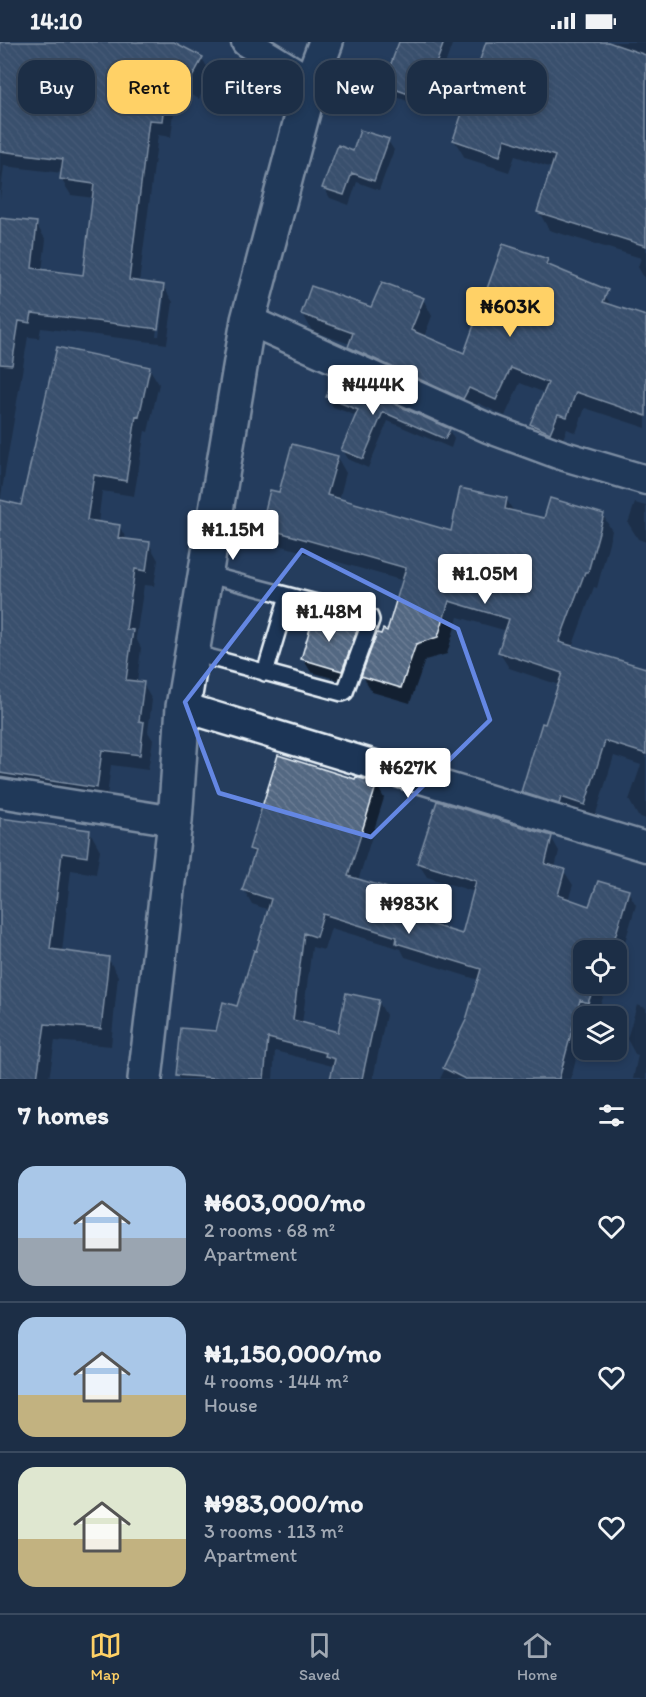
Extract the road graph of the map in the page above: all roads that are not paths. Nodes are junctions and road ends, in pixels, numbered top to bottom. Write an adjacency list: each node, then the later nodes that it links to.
1 (246, 42): 3 (street)
2 (326, 42): 3 (main road)
3 (311, 82): 4 (main road)
4 (248, 320): 5 (street); 6 (main road)
5 (646, 480)
6 (205, 574): 7 (lane); 8 (main road)
7 (288, 596): 9 (lane); 9 (lane)
8 (193, 653): 9 (lane); 10 (main road)
9 (266, 673)
10 (183, 707): 12 (main road); 13 (street)
11 (0, 794): 12 (street)
12 (175, 821): 14 (main road)
13 (646, 847)
14 (145, 1079)

